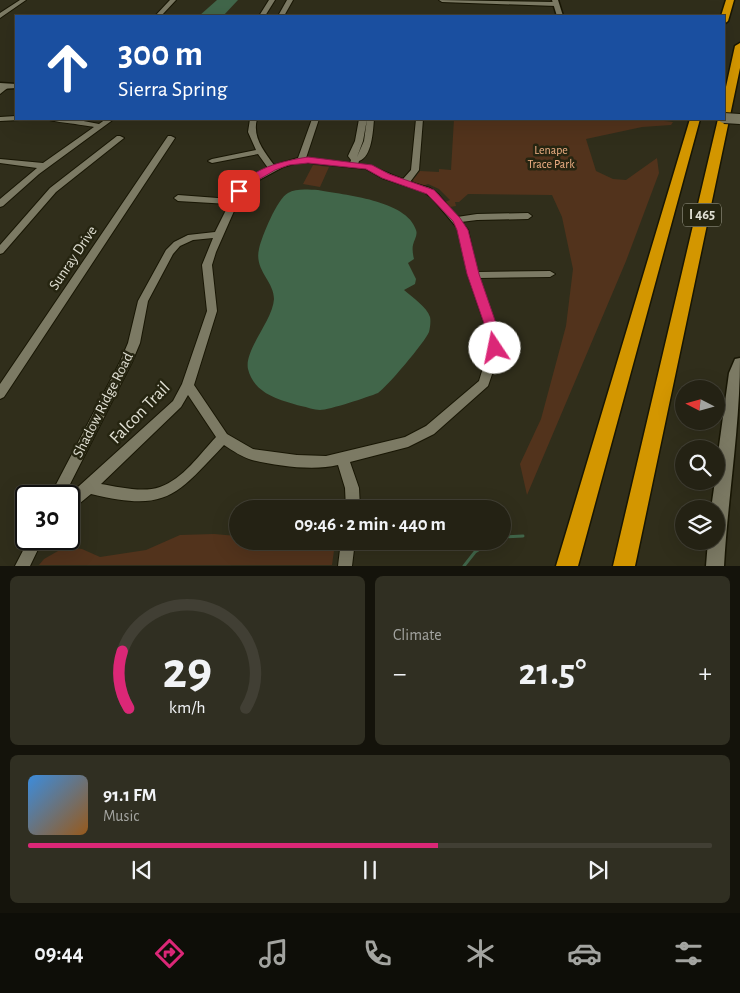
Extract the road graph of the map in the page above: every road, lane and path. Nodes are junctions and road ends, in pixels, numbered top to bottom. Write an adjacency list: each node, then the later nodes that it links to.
1 (23, 0): 12 (street)
2 (173, 0): 8 (street)
3 (272, 0): 9 (street)
4 (290, 0): 10 (street)
5 (442, 0): 7 (street)
6 (730, 0): 13 (highway)
7 (556, 2): 11 (street)
8 (159, 15)
9 (263, 15)
10 (282, 15)
11 (560, 15)
12 (0, 16)
13 (725, 18)
14 (740, 46): 15 (highway, I 465)
15 (725, 113)
16 (15, 118): 18 (street)
17 (725, 118): 19 (street, bridge)
18 (0, 119)
19 (740, 119)
20 (68, 120): 28 (street)
21 (253, 120): 31 (street)
22 (315, 120): 33 (street)
23 (363, 120): 35 (street)
24 (371, 120): 35 (street)
25 (420, 120): 38 (street)
26 (695, 120): 64 (highway, I 465)
27 (723, 120): 65 (highway, I 465)
28 (99, 123): 36 (street)
29 (120, 138): 46 (street)
30 (171, 138): 52 (street, Sunray Drive)
31 (261, 151): 34 (street); 37 (street)
32 (0, 160): 36 (street)
33 (301, 160): 35 (street); 37 (street, Falcon Trail)
34 (212, 161)
35 (354, 163): 38 (street)
36 (41, 165): 39 (street); 42 (street)
37 (272, 168): 41 (street, Falcon Trail)
38 (405, 183): 44 (street)
39 (0, 197)
40 (178, 198): 41 (street)
41 (234, 202): 45 (street, Falcon Trail)
42 (0, 204)
43 (528, 216): 44 (street)
44 (457, 220): 48 (street)
45 (218, 235): 51 (street, Falcon Trail); 55 (street, Shadow Ridge Road)
46 (3, 242): 47 (street)
47 (0, 251)
48 (473, 274): 49 (street); 54 (street)
49 (550, 274)
50 (740, 363): 61 (street)
51 (188, 385): 53 (street); 56 (street, Falcon Trail)
52 (0, 394)
53 (223, 438): 54 (street); 56 (street)
54 (343, 459): 58 (street)
55 (63, 485)
56 (90, 487): 57 (street, Falcon Trail)
57 (80, 495)
58 (353, 500)
59 (30, 550): 62 (street)
60 (347, 550): 63 (street)
61 (715, 560)
62 (22, 566)
63 (345, 566)
64 (566, 566)
65 (624, 566)

